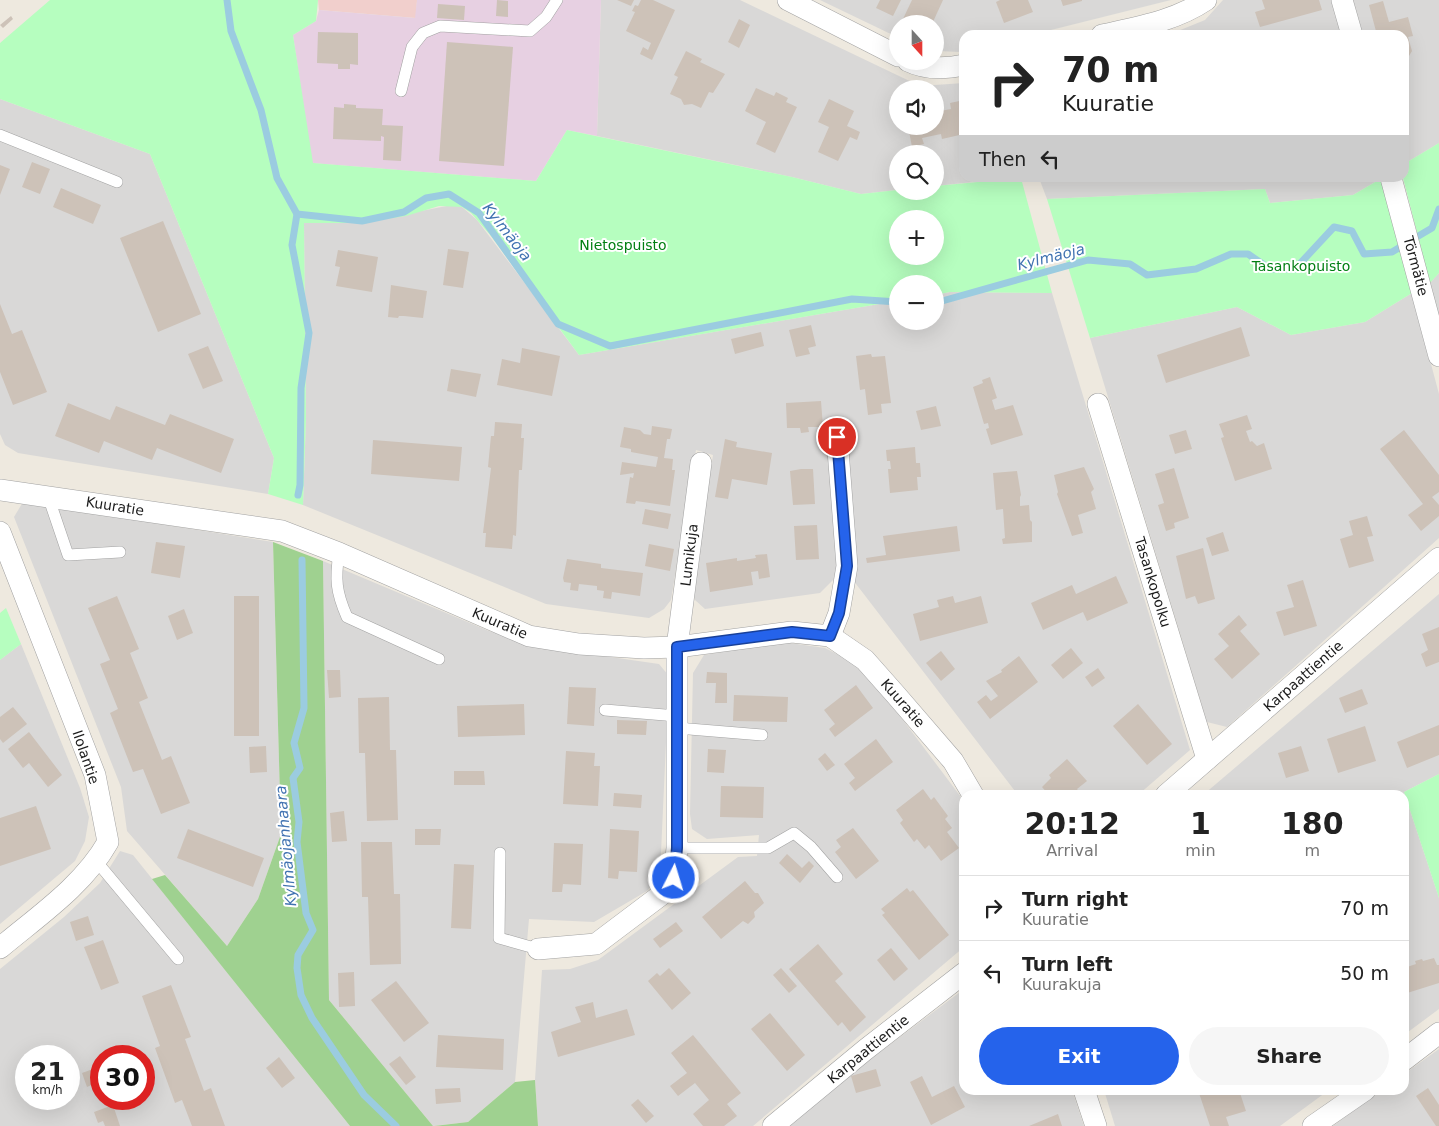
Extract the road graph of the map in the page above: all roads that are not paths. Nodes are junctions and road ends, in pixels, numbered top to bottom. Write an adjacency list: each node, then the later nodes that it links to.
1 (557, 0): 10 (lane)
2 (788, 0): 7 (street)
3 (1206, 0): 5 (street)
4 (1342, 0): 6 (street)
5 (1124, 30)
6 (1351, 30)
7 (889, 51)
8 (959, 66): 9 (street)
9 (944, 69)
10 (401, 91)
11 (0, 135): 12 (lane)
12 (117, 182)
13 (1392, 182): 14 (street, Törmätie)
14 (1439, 356)
15 (1098, 404): 30 (street, Tasankopolku)
16 (837, 437): 24 (street)
17 (701, 463): 25 (street, Lumikuja)
18 (0, 490): 19 (street, Kuuratie)
19 (48, 496): 21 (lane); 22 (street, Kuuratie)
20 (0, 532): 35 (street, Ilolantie)
21 (120, 552)
22 (339, 553): 25 (street, Kuuratie); 26 (lane)
23 (1439, 558): 30 (street, Karpaattientie)
24 (830, 636): 25 (street, Kuuratie); 31 (street, Kuuratie)
25 (677, 647): 28 (street, Lumikuja)
26 (439, 660)
27 (605, 710): 28 (lane)
28 (677, 722): 29 (lane); 33 (street, Lumikuja)
29 (762, 735)
30 (1207, 760): 32 (street, Karpaattientie)
31 (970, 790)
32 (1172, 790)
33 (677, 848): 36 (lane); 38 (street, Lumikuja)
34 (500, 853): 38 (lane)
35 (96, 862): 37 (street, Ilolantie); 39 (lane)
36 (837, 877)
37 (0, 948)
38 (538, 949)
39 (178, 958)
40 (959, 977): 45 (street, Karpaattientie)
41 (1439, 1034): 42 (street)
42 (1409, 1056)
43 (1086, 1095): 46 (street)
44 (1358, 1095): 47 (street)
45 (773, 1126)
46 (1096, 1126)
47 (1313, 1126)

